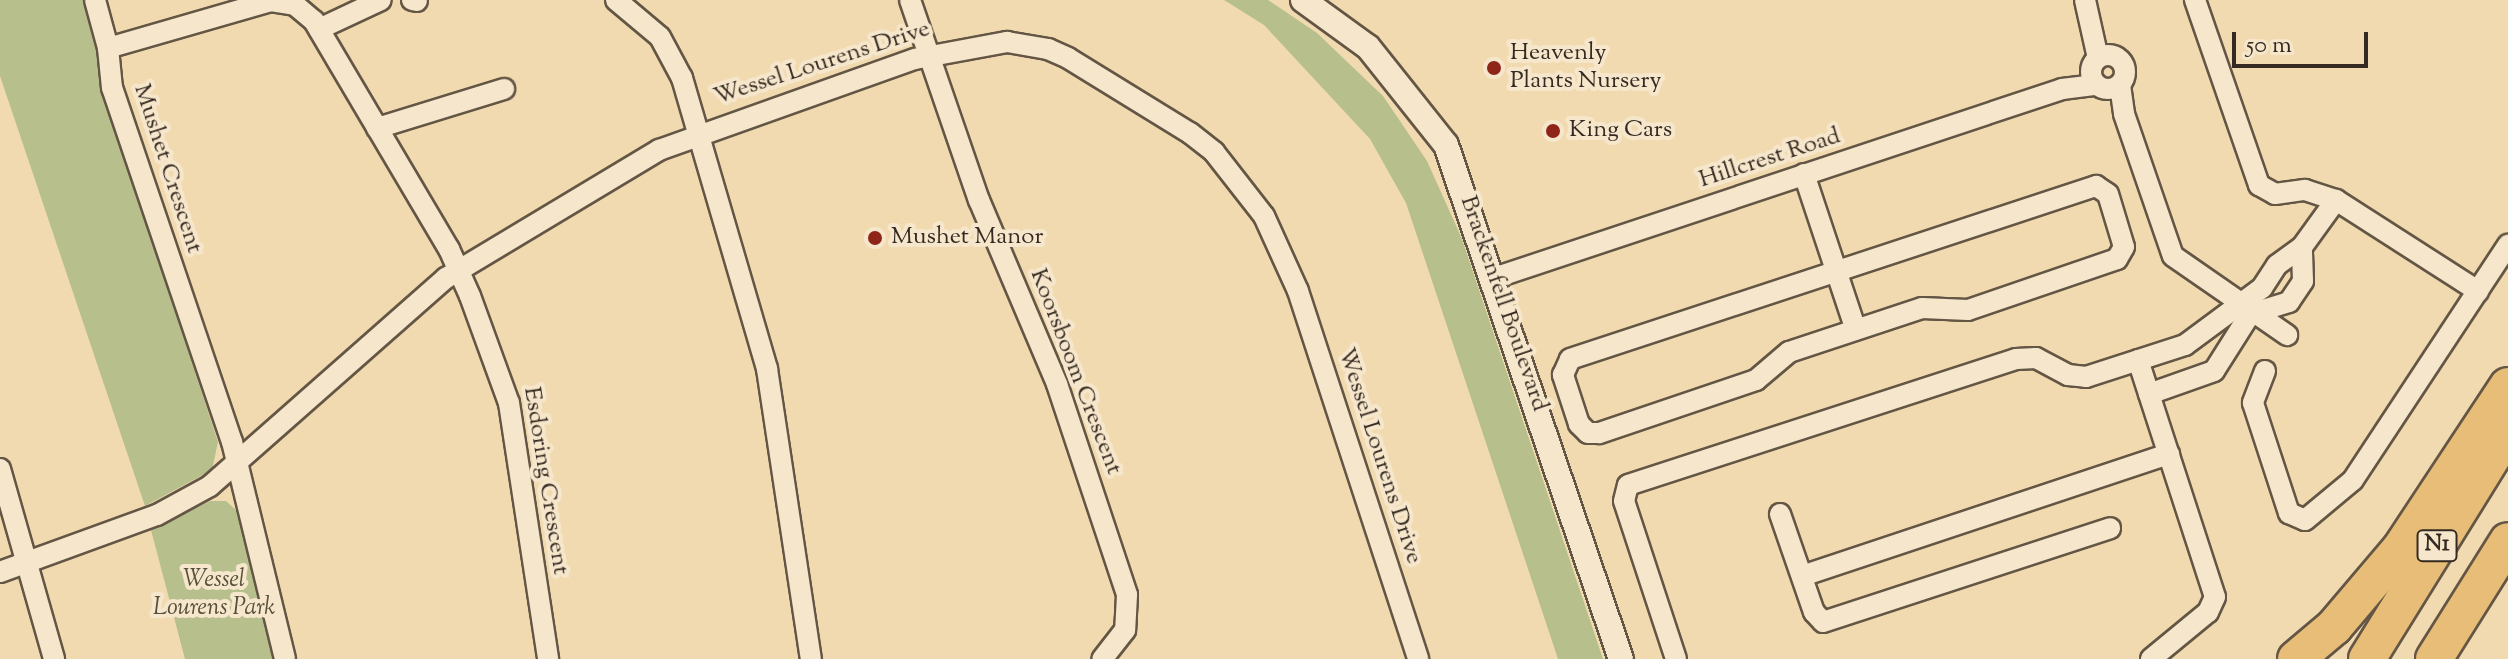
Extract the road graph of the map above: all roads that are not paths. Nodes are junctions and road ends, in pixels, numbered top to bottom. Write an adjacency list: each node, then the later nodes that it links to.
1 (95, 0): 10 (street, Mushet Crescent)
2 (381, 0): 9 (street)
3 (616, 0): 15 (street)
4 (910, 0): 11 (street, Koorsboom Crescent)
5 (1303, 0): 22 (street, Brackenfell Boulevard)
6 (2085, 0): 12 (street)
7 (2195, 0): 17 (street)
8 (287, 1): 9 (street); 10 (street)
9 (319, 29): 14 (street)
10 (108, 48): 33 (street, Mushet Crescent)
11 (928, 55): 15 (street, Wessel Lourens Drive); 45 (street, Koorsboom Crescent); 46 (street, Wessel Lourens Drive)
12 (2105, 74): 16 (street, Hillcrest Road); 24 (street)
13 (504, 89): 14 (street)
14 (377, 128): 21 (street)
15 (698, 132): 21 (street, Wessel Lourens Drive); 44 (street)
16 (1804, 174): 20 (street); 22 (street, Hillcrest Road)
17 (2336, 200): 19 (street); 23 (street)
18 (2508, 245): 23 (street)
19 (2302, 247): 24 (street); 24 (street)
20 (1837, 270): 25 (street); 25 (street); 25 (street)
21 (458, 271): 33 (street, Wessel Lourens Drive); 43 (street, Esdoring Crescent)
22 (1494, 278): 47 (street, Brackenfell Boulevard)
23 (2478, 291): 28 (street)
24 (2243, 309): 26 (street); 27 (street); 30 (street)
25 (1856, 330)
26 (2287, 335)
27 (2138, 360): 30 (street); 48 (street)
28 (2265, 371)
29 (2508, 386): 50 (highway)
30 (2149, 394): 32 (street)
31 (2508, 432): 51 (highway, N1)
32 (2169, 454): 40 (street); 49 (street)
33 (237, 467): 38 (street, Wessel Lourens Drive); 42 (street)
34 (0, 469): 38 (street)
35 (1780, 514): 40 (street)
36 (2110, 528): 40 (street)
37 (2508, 541): 52 (highway, N1)
38 (30, 563): 39 (street, Wessel Lourens Drive); 41 (street)
39 (0, 572)
40 (1802, 576)
41 (54, 659)
42 (285, 659)
43 (548, 659)
44 (811, 659)
45 (1102, 659)
46 (1418, 659)
47 (1621, 659)
48 (1676, 659)
49 (2151, 659)
50 (2296, 659)
51 (2367, 659)
52 (2434, 659)

